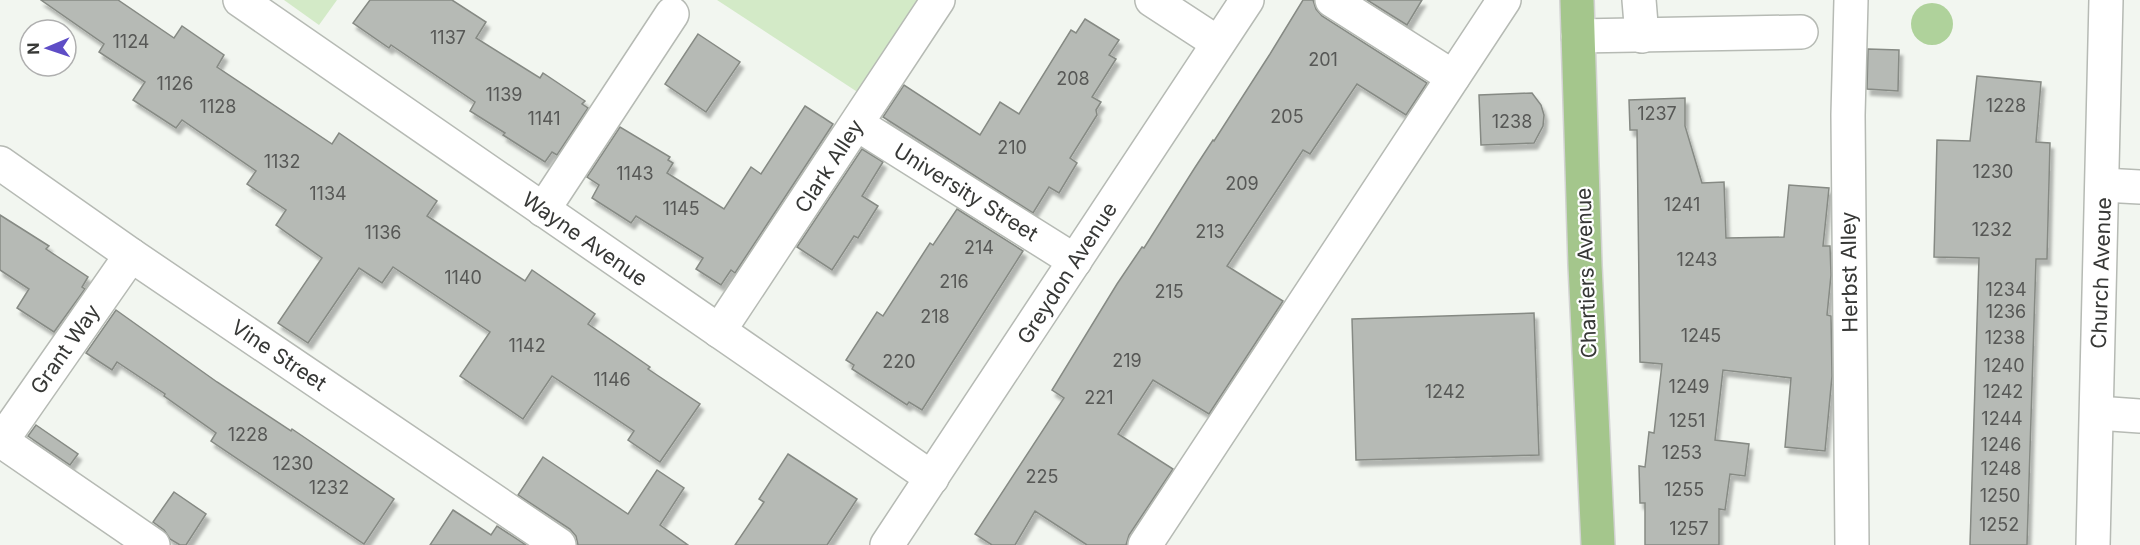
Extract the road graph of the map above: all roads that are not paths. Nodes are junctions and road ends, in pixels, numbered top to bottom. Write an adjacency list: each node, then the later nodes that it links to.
1 (240, 0): 21 (street, Wayne Avenue)
2 (938, 0): 17 (street, Clark Alley)
3 (1152, 0): 15 (street)
4 (1247, 0): 15 (street, Greydon Avenue)
5 (1332, 0): 16 (street)
6 (1504, 0): 16 (street)
7 (1577, 0): 13 (main road, Chartiers Avenue)
8 (1639, 0): 14 (street)
9 (1851, 0): 34 (street, Herbst Alley)
10 (2106, 0): 19 (street, Church Avenue)
11 (672, 14): 21 (street)
12 (1801, 32): 14 (street)
13 (1578, 36): 14 (street); 33 (main road, Chartiers Avenue)
14 (1642, 36)
15 (1218, 43): 23 (street, Greydon Avenue)
16 (1453, 77): 32 (street)
17 (857, 124): 23 (street, University Street); 24 (street, Clark Alley)
18 (0, 163): 22 (street, Vine Street)
19 (2103, 186): 20 (street); 25 (street, Church Avenue)
20 (2140, 187)
21 (543, 210): 24 (street, Wayne Avenue)
22 (131, 255): 27 (street, Grant Way); 30 (street, Vine Street)
23 (1075, 261): 28 (street, Greydon Avenue)
24 (719, 332): 28 (street, Wayne Avenue)
25 (2097, 413): 26 (street); 35 (street, Church Avenue)
26 (2140, 416)
27 (0, 441): 29 (street)
28 (932, 478): 31 (street, Greydon Avenue)
29 (153, 545)
30 (559, 545)
31 (887, 545)
32 (1145, 545)
33 (1598, 545)
34 (1851, 545)
35 (2093, 545)

